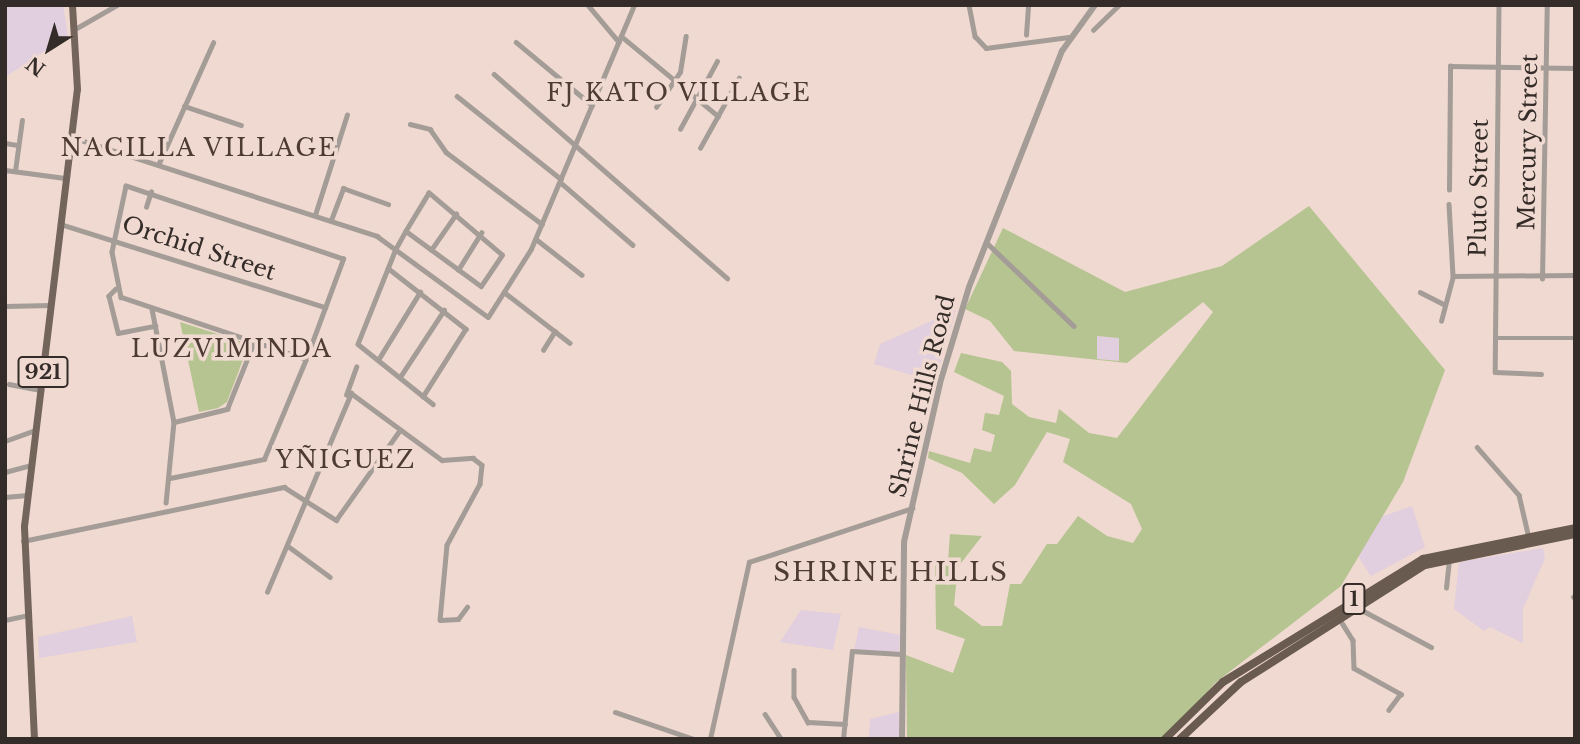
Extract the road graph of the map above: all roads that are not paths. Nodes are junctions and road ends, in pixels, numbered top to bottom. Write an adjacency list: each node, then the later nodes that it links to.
1 (72, 5): 11 (main road, 921)
2 (117, 5): 11 (street)
3 (587, 5): 16 (street)
4 (634, 5): 16 (street)
5 (969, 5): 15 (street)
6 (1028, 5): 13 (street)
7 (1095, 5): 15 (street, Shrine Hills Road)
8 (1119, 5): 12 (street)
9 (1499, 5): 20 (street, Pluto Street)
10 (1547, 5): 21 (street, Mercury Street)
11 (75, 29): 37 (main road, 921)
12 (1093, 30)
13 (1026, 35)
14 (686, 36): 24 (street)
15 (1070, 37): 61 (street, Shrine Hills Road)
16 (620, 39): 24 (street); 28 (street)
17 (213, 43): 29 (street)
18 (516, 43): 28 (street)
19 (717, 61): 27 (street)
20 (1498, 66): 21 (street); 47 (street); 72 (street, Pluto Street)
21 (1547, 68): 22 (street); 71 (street, Mercury Street)
22 (1575, 68)
23 (494, 74): 38 (street)
24 (676, 78): 27 (street); 30 (street)
25 (739, 78): 32 (street)
26 (457, 96): 46 (street)
27 (698, 98): 32 (street); 36 (street)
28 (592, 105): 38 (street)
29 (184, 106): 35 (street); 42 (street)
30 (656, 107)
31 (346, 115): 53 (street)
32 (718, 116): 41 (street)
33 (22, 120): 40 (street)
34 (410, 124): 56 (street)
35 (241, 125)
36 (680, 129)
37 (71, 137): 42 (street); 45 (main road, 921)
38 (577, 141): 46 (street); 70 (street)
39 (5, 143): 40 (street)
40 (18, 145): 44 (street)
41 (700, 148)
42 (159, 163): 53 (street)
43 (5, 170): 44 (street)
44 (15, 171): 45 (street)
45 (66, 178): 55 (main road, 921)
46 (560, 180): 56 (street); 62 (street)
47 (1449, 190)
48 (151, 192): 51 (street); 59 (street); 80 (street)
49 (388, 204): 54 (street)
50 (1449, 204): 69 (street)
51 (146, 207)
52 (456, 214): 57 (street); 58 (street); 64 (street)
53 (315, 215): 54 (street)
54 (331, 220): 63 (street)
55 (60, 224): 59 (street, Orchid Street); 78 (main road, 921)
56 (541, 224): 60 (street)
57 (406, 231): 63 (street); 64 (street)
58 (481, 233): 66 (street); 66 (street)
59 (113, 238): 73 (street); 80 (street, Orchid Street)
60 (535, 239): 67 (street); 75 (street)
61 (987, 243): 84 (street); 114 (street, Shrine Hills Road)
62 (633, 245)
63 (396, 248): 65 (street); 75 (street)
64 (431, 250): 66 (street)
65 (388, 268): 74 (street); 93 (street)
66 (458, 270)
67 (582, 275)
68 (1575, 275): 71 (street)
69 (1453, 276): 72 (street); 77 (street)
70 (727, 278)
71 (1542, 279): 72 (street)
72 (1496, 280): 87 (street, Pluto Street)
73 (116, 289): 81 (street); 85 (street)
74 (420, 292): 82 (street); 93 (street)
75 (504, 292): 86 (street)
76 (1420, 292): 77 (street)
77 (1444, 304): 83 (street)
78 (51, 305): 79 (street); 98 (main road, 921)
79 (5, 306)
80 (326, 307): 92 (street)
81 (152, 308): 85 (street); 89 (street)
82 (444, 310): 96 (street); 100 (street)
83 (1441, 321)
84 (1074, 326)
85 (155, 327): 102 (street)
86 (555, 331): 90 (street); 91 (street)
87 (1495, 338): 88 (street); 95 (street, Pluto Street)
88 (1575, 338)
89 (254, 342): 92 (street); 102 (street)
90 (570, 342)
91 (542, 350)
92 (306, 359): 109 (street)
93 (378, 360): 96 (street)
94 (356, 367): 99 (street)
95 (1541, 374)
96 (400, 377): 100 (street)
97 (9, 383): 98 (street)
98 (41, 390): 103 (main road, 921)
99 (346, 396): 104 (street); 112 (street)
100 (424, 397): 101 (street)
101 (433, 404)
102 (174, 422): 109 (street)
103 (36, 430): 105 (street); 107 (main road, 921)
104 (400, 430): 112 (street); 125 (street)
105 (5, 441)
106 (1477, 447): 117 (street)
107 (31, 464): 108 (street); 110 (main road, 921)
108 (5, 472)
109 (170, 478): 113 (street)
110 (27, 495): 111 (street); 118 (main road, 921)
111 (5, 497)
112 (305, 499): 118 (street); 119 (street)
113 (166, 503)
114 (912, 508): 130 (street, Shrine Hills Road); 138 (street)
115 (1575, 528): 117 (highway, 1)
116 (1575, 534): 117 (highway, 1)
117 (1529, 538): 120 (highway, 1); 124 (highway, 1)
118 (23, 541): 126 (main road, 921)
119 (288, 546): 121 (street); 123 (street)
120 (1448, 556): 122 (street); 124 (highway, 1)
121 (330, 578)
122 (1446, 588)
123 (268, 592)
124 (1354, 604): 127 (highway, 1); 129 (street)
125 (467, 607)
126 (29, 615): 128 (street); 136 (main road, 921)
127 (1336, 615): 132 (street); 142 (highway, 1); 143 (highway, 1)
128 (5, 620)
129 (1431, 647)
130 (901, 654): 135 (street); 141 (street, Shrine Hills Road)
131 (794, 670): 135 (street)
132 (1389, 710)
133 (615, 712): 137 (street)
134 (765, 714): 139 (street)
135 (845, 724): 140 (street)
136 (34, 739)
137 (694, 739)
138 (710, 739)
139 (781, 739)
140 (843, 739)
141 (902, 739)
142 (1165, 739)
143 (1180, 739)

